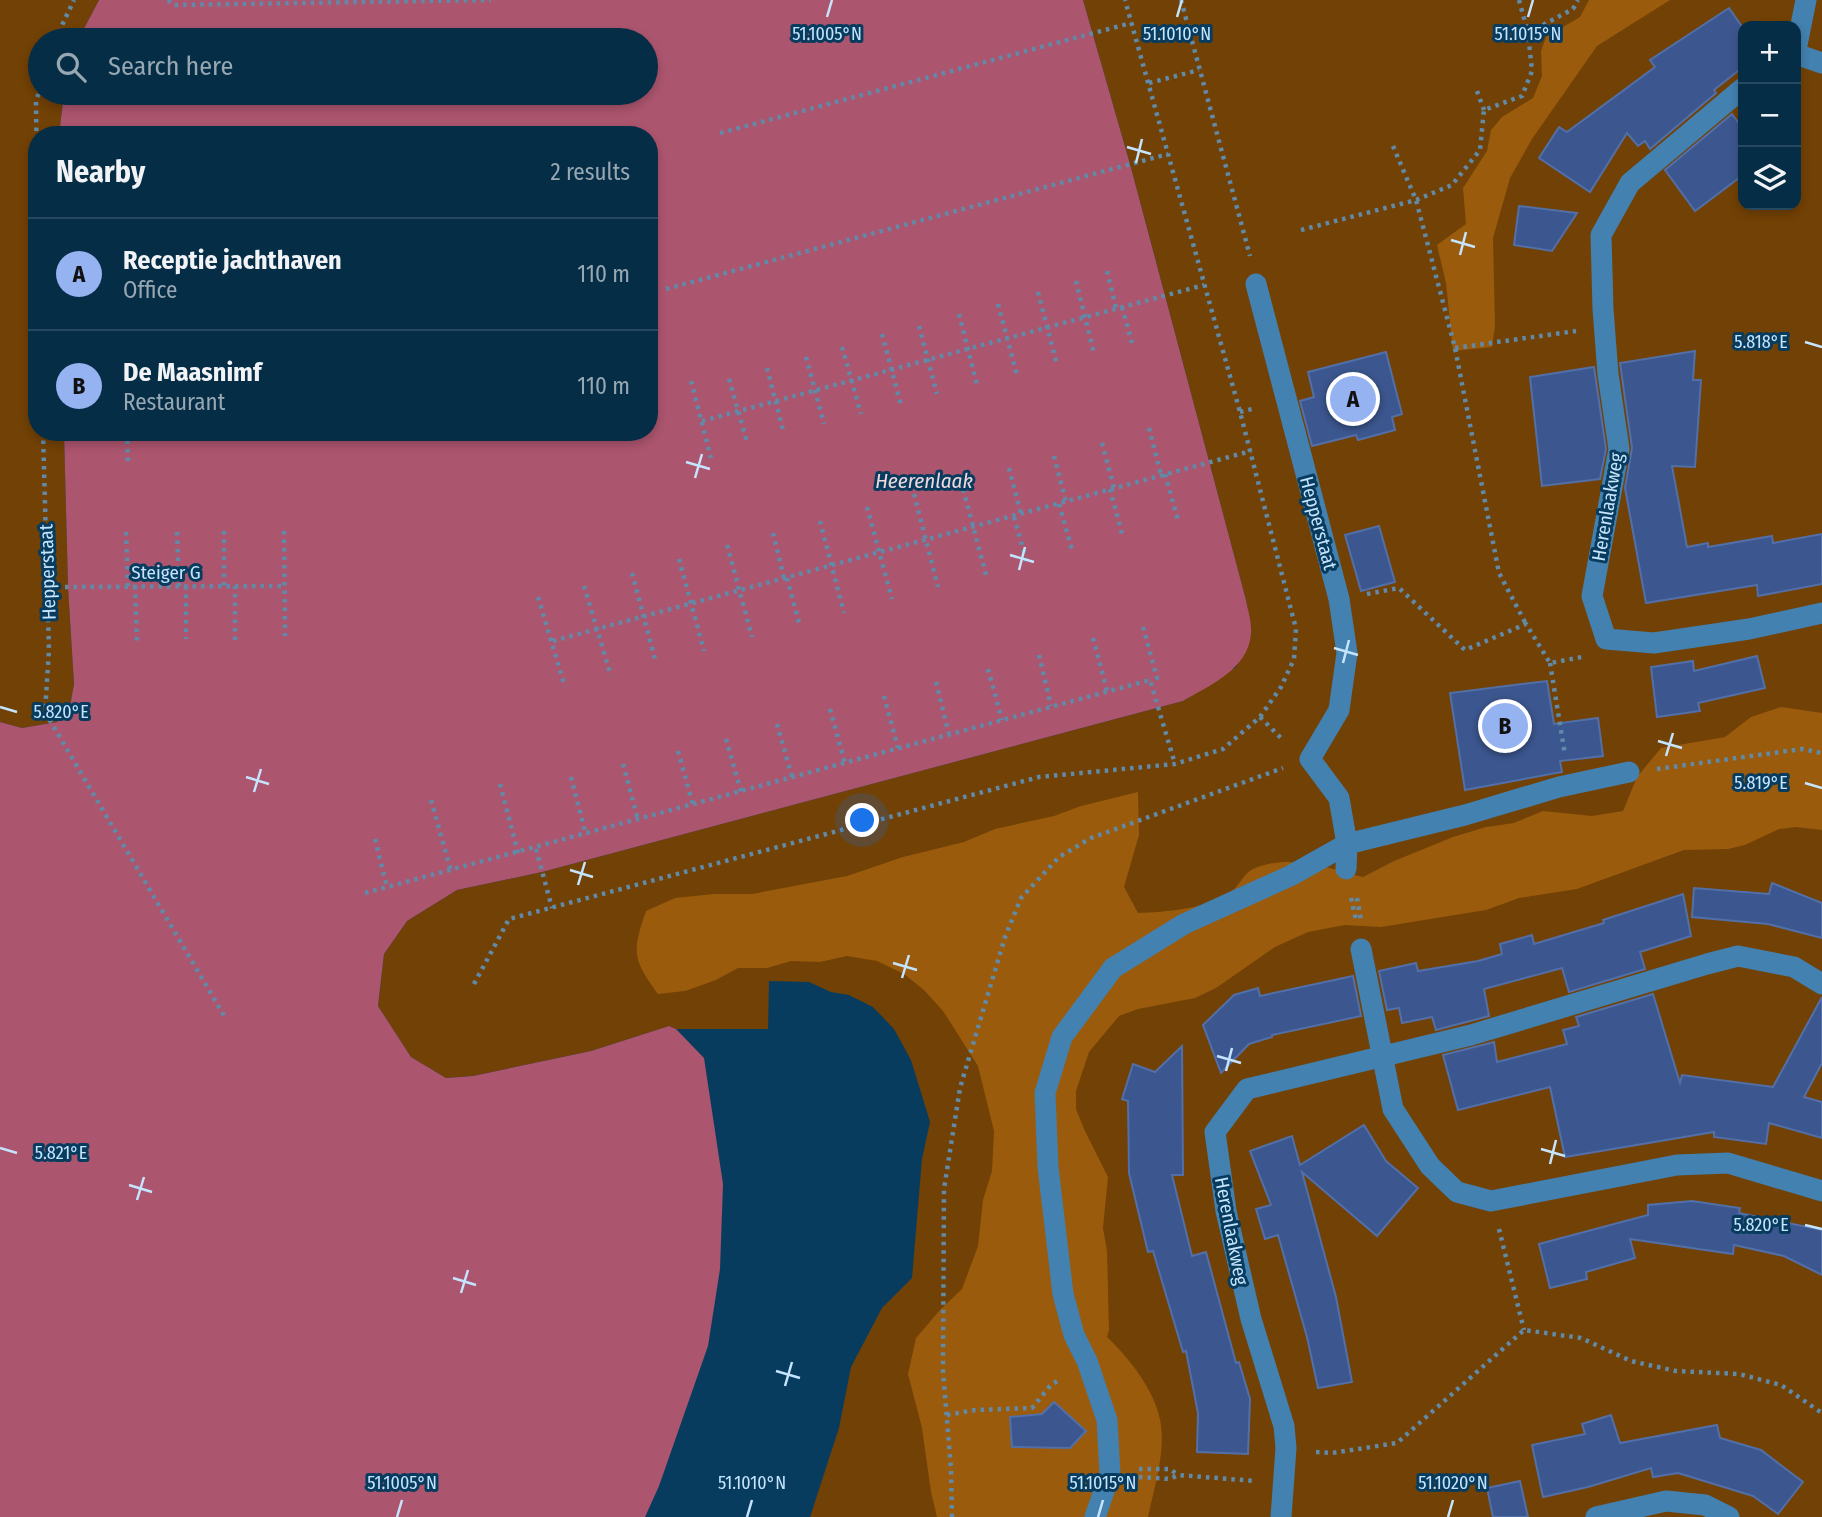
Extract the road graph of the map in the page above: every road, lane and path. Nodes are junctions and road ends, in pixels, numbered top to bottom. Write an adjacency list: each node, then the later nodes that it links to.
1 (74, 0): 11 (path)
2 (168, 0): 3 (path)
3 (491, 0)
4 (1125, 0): 9 (path)
5 (1181, 0): 15 (path)
6 (1519, 0): 12 (path)
7 (1578, 0): 12 (path)
8 (1806, 0): 10 (lane)
9 (1131, 23): 16 (path); 22 (path)
10 (1801, 26)
11 (61, 28)
12 (1528, 33): 20 (path)
13 (1801, 54): 14 (lane)
14 (1822, 63)
15 (1199, 70): 16 (path); 29 (path)
16 (1149, 83): 24 (path)
17 (1477, 91): 20 (path)
18 (1738, 93): 39 (lane, Herenlaakweg)
19 (36, 105): 21 (path)
20 (1484, 110): 25 (path)
21 (36, 126)
22 (720, 133)
23 (1394, 146): 25 (path)
24 (1168, 154): 30 (path); 31 (path)
25 (1416, 200): 26 (path); 44 (path)
26 (1301, 230)
27 (1107, 271): 34 (path)
28 (1076, 281): 36 (path)
29 (1256, 284): 109 (lane, Hepperstaat)
30 (1204, 285): 34 (path); 71 (path)
31 (666, 289)
32 (1038, 292): 38 (path)
33 (998, 304): 41 (path)
34 (1119, 307): 36 (path); 42 (path)
35 (959, 314): 45 (path)
36 (1084, 317): 38 (path); 46 (path)
37 (919, 326): 48 (path)
38 (1047, 327): 41 (path); 49 (path)
39 (1604, 327): 44 (path); 111 (lane, Herenlaakweg)
40 (882, 334): 51 (path)
41 (1007, 338): 45 (path); 52 (path)
42 (1132, 343)
43 (842, 347): 54 (path)
44 (1455, 348): 113 (path)
45 (968, 349): 48 (path); 56 (path)
46 (1094, 353)
47 (806, 357): 57 (path)
48 (928, 359): 51 (path); 58 (path)
49 (1057, 365)
50 (767, 368): 59 (path)
51 (891, 370): 54 (path); 60 (path)
52 (1017, 375)
53 (729, 379): 61 (path)
54 (852, 380): 57 (path); 62 (path)
55 (691, 381): 63 (path)
56 (977, 385)
57 (814, 390): 59 (path); 64 (path)
58 (937, 394)
59 (776, 401): 61 (path); 66 (path)
60 (901, 405)
61 (738, 411): 63 (path); 69 (path)
62 (861, 414)
63 (702, 421): 73 (path)
64 (824, 424)
65 (1149, 428): 83 (path)
66 (784, 434)
67 (43, 441): 105 (path, Hepperstaat)
68 (127, 441): 74 (path)
69 (747, 442)
70 (1102, 443): 90 (path)
71 (1251, 451): 120 (path); 145 (path)
72 (1054, 456): 78 (path)
73 (711, 457)
74 (128, 462)
75 (1009, 468): 81 (path)
76 (960, 482): 96 (path)
77 (913, 494): 106 (path)
78 (1066, 502)
79 (1059, 504): 92 (path)
80 (867, 507): 108 (path)
81 (1021, 515)
82 (1014, 517): 94 (path)
83 (1178, 520)
84 (820, 522): 110 (path)
85 (224, 531): 102 (path)
86 (284, 531): 104 (path)
87 (177, 532): 100 (path)
88 (126, 533): 98 (path)
89 (773, 533): 112 (path)
90 (1122, 534)
91 (726, 545): 116 (path)
92 (1072, 550)
93 (678, 559): 122 (path)
94 (1027, 563)
95 (631, 572): 125 (path)
96 (986, 575)
97 (584, 585): 128 (path)
98 (128, 586): 99 (path, Steiger G); 105 (path, Steiger G)
99 (135, 586): 100 (path, Steiger G); 121 (path)
100 (179, 586): 101 (path, Steiger G)
101 (186, 586): 102 (path, Steiger G); 118 (path)
102 (224, 586): 103 (path, Steiger G)
103 (235, 586): 104 (path, Steiger G); 119 (path)
104 (284, 586): 115 (path)
105 (48, 587): 168 (path, Hepperstaat)
106 (938, 587)
107 (538, 597): 131 (path)
108 (892, 599)
109 (1339, 599): 113 (path); 157 (lane, Hepperstaat)
110 (844, 613)
111 (1822, 613)
112 (799, 624)
113 (1526, 624): 126 (path)
114 (1143, 627): 129 (path)
115 (285, 636)
116 (751, 637)
117 (1093, 638): 132 (path)
118 (186, 639)
119 (235, 640)
120 (553, 641)
121 (137, 642)
122 (704, 651)
123 (1039, 655): 134 (path)
124 (1590, 656): 126 (path)
125 (656, 663)
126 (1550, 663): 150 (path)
127 (988, 668): 136 (path)
128 (611, 676)
129 (1150, 680): 132 (path); 145 (path)
130 (936, 682): 138 (path)
131 (565, 687)
132 (1107, 691): 134 (path)
133 (884, 696): 140 (path)
134 (1051, 706): 136 (path)
135 (830, 709): 143 (path)
136 (1003, 720): 138 (path)
137 (777, 724): 148 (path)
138 (949, 734): 140 (path)
139 (726, 739): 151 (path)
140 (898, 748): 143 (path)
141 (678, 751): 153 (path)
142 (1822, 753): 146 (path)
143 (845, 763): 148 (path)
144 (623, 764): 154 (path)
145 (1175, 764): 164 (path)
146 (1629, 772): 150 (lane)
147 (571, 778): 155 (path)
148 (793, 778): 151 (path)
149 (500, 784): 159 (path)
150 (1570, 785): 157 (lane)
151 (741, 792): 153 (path)
152 (431, 800): 161 (path)
153 (693, 804): 154 (path)
154 (638, 820): 155 (path)
155 (586, 835): 158 (path)
156 (374, 839): 162 (path)
157 (1347, 844): 160 (lane); 173 (lane)
158 (536, 849): 159 (path); 164 (path)
159 (519, 853): 161 (path)
160 (1346, 869): 165 (path)
161 (451, 871): 162 (path)
162 (387, 887): 163 (path)
163 (365, 893)
164 (552, 908): 166 (path)
165 (1362, 952): 169 (lane)
166 (474, 984)
167 (1822, 984): 169 (lane, Herenlaakweg)
168 (226, 1019)
169 (1383, 1056): 171 (lane); 176 (lane, Herenlaakweg)
170 (1822, 1191): 171 (lane)
171 (1491, 1201): 172 (path)
172 (1524, 1330): 174 (path); 176 (path)
173 (1087, 1360): 175 (path); 181 (lane)
174 (1822, 1413)
175 (947, 1415)
176 (1286, 1448): 180 (lane, Herenlaakweg)
177 (1133, 1468): 178 (path)
178 (1178, 1475): 179 (path); 180 (path)
179 (1170, 1479)
180 (1283, 1483): 182 (lane, Herenlaakweg)
181 (1095, 1517)
182 (1281, 1517)
183 (1596, 1517): 184 (lane)
184 (1729, 1517)

